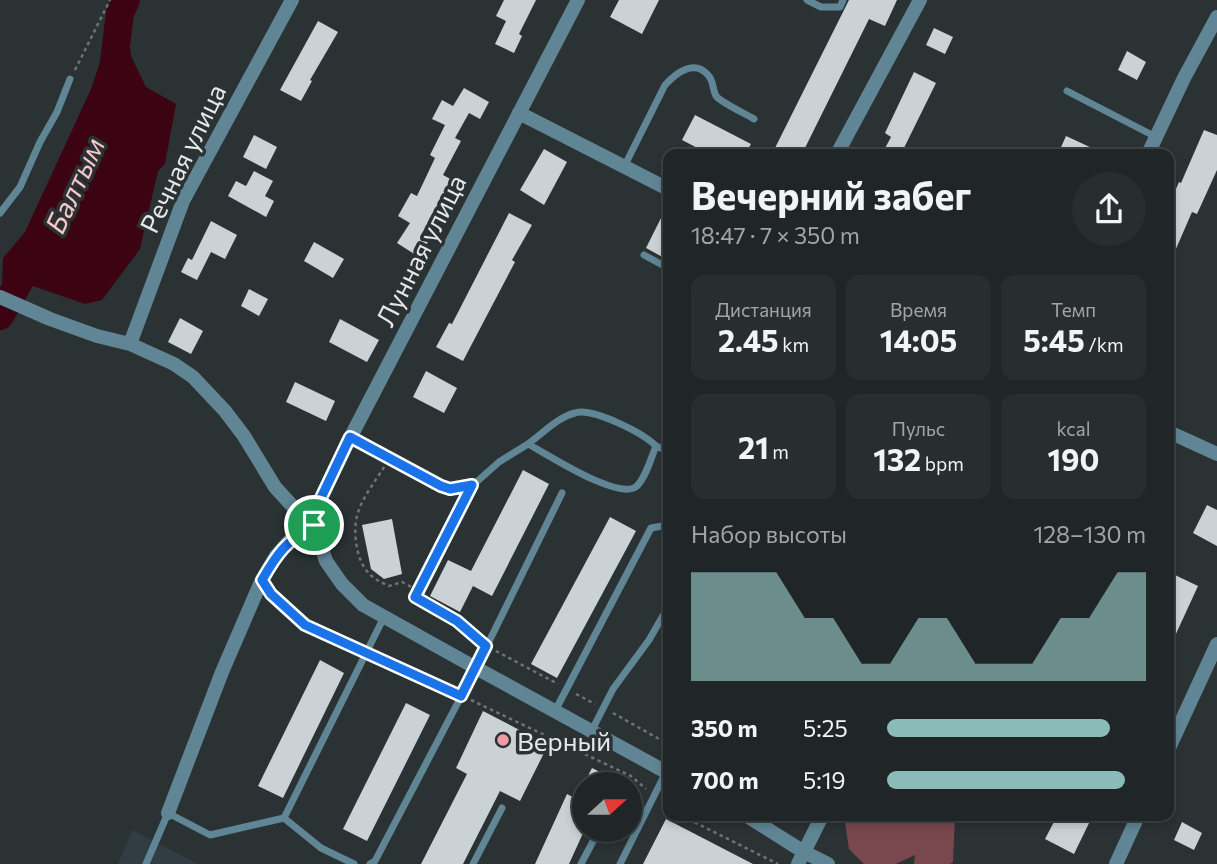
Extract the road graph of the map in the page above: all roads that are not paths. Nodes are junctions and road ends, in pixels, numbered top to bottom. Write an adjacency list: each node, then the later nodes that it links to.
1 (292, 0): 20 (street, Речная улица)
2 (578, 0): 9 (street, Лунная улица)
3 (807, 0): 4 (lane)
4 (843, 0)
5 (919, 0): 12 (street)
6 (1217, 16): 11 (street)
7 (70, 79): 16 (lane)
8 (1067, 90): 11 (lane)
9 (519, 113): 14 (street); 22 (street, Лунная улица)
10 (754, 119): 14 (lane)
11 (1156, 137): 13 (street)
12 (840, 149)
13 (1150, 149)
14 (624, 167): 15 (street)
15 (663, 186)
16 (0, 213)
17 (644, 255): 18 (lane)
18 (663, 265)
19 (0, 297): 20 (street)
20 (130, 344): 28 (street)
21 (1174, 434): 26 (street)
22 (350, 437): 23 (lane); 28 (street, Лунная улица)
23 (528, 444): 24 (lane); 24 (lane)
24 (656, 446): 25 (lane)
25 (663, 449)
26 (1217, 454)
27 (562, 493): 33 (lane)
28 (314, 525): 31 (street); 40 (street)
29 (663, 526): 34 (lane)
30 (663, 616): 35 (lane)
31 (384, 617): 33 (street); 41 (lane)
32 (1217, 644): 36 (street)
33 (475, 668): 34 (street); 51 (lane)
34 (555, 711): 35 (street)
35 (592, 730): 37 (street)
36 (1174, 737)
37 (663, 769)
38 (663, 781): 42 (lane)
39 (502, 808): 52 (lane)
40 (168, 813): 41 (lane); 49 (lane)
41 (284, 818): 50 (lane)
42 (642, 819)
43 (753, 821): 48 (street)
44 (820, 821): 48 (street)
45 (1136, 821): 56 (street)
46 (593, 842): 53 (lane)
47 (631, 842): 54 (lane)
48 (801, 858): 55 (street)
49 (146, 864)
50 (355, 864)
51 (370, 864)
52 (473, 864)
53 (581, 864)
54 (620, 864)
55 (828, 864)
56 (1116, 864)

